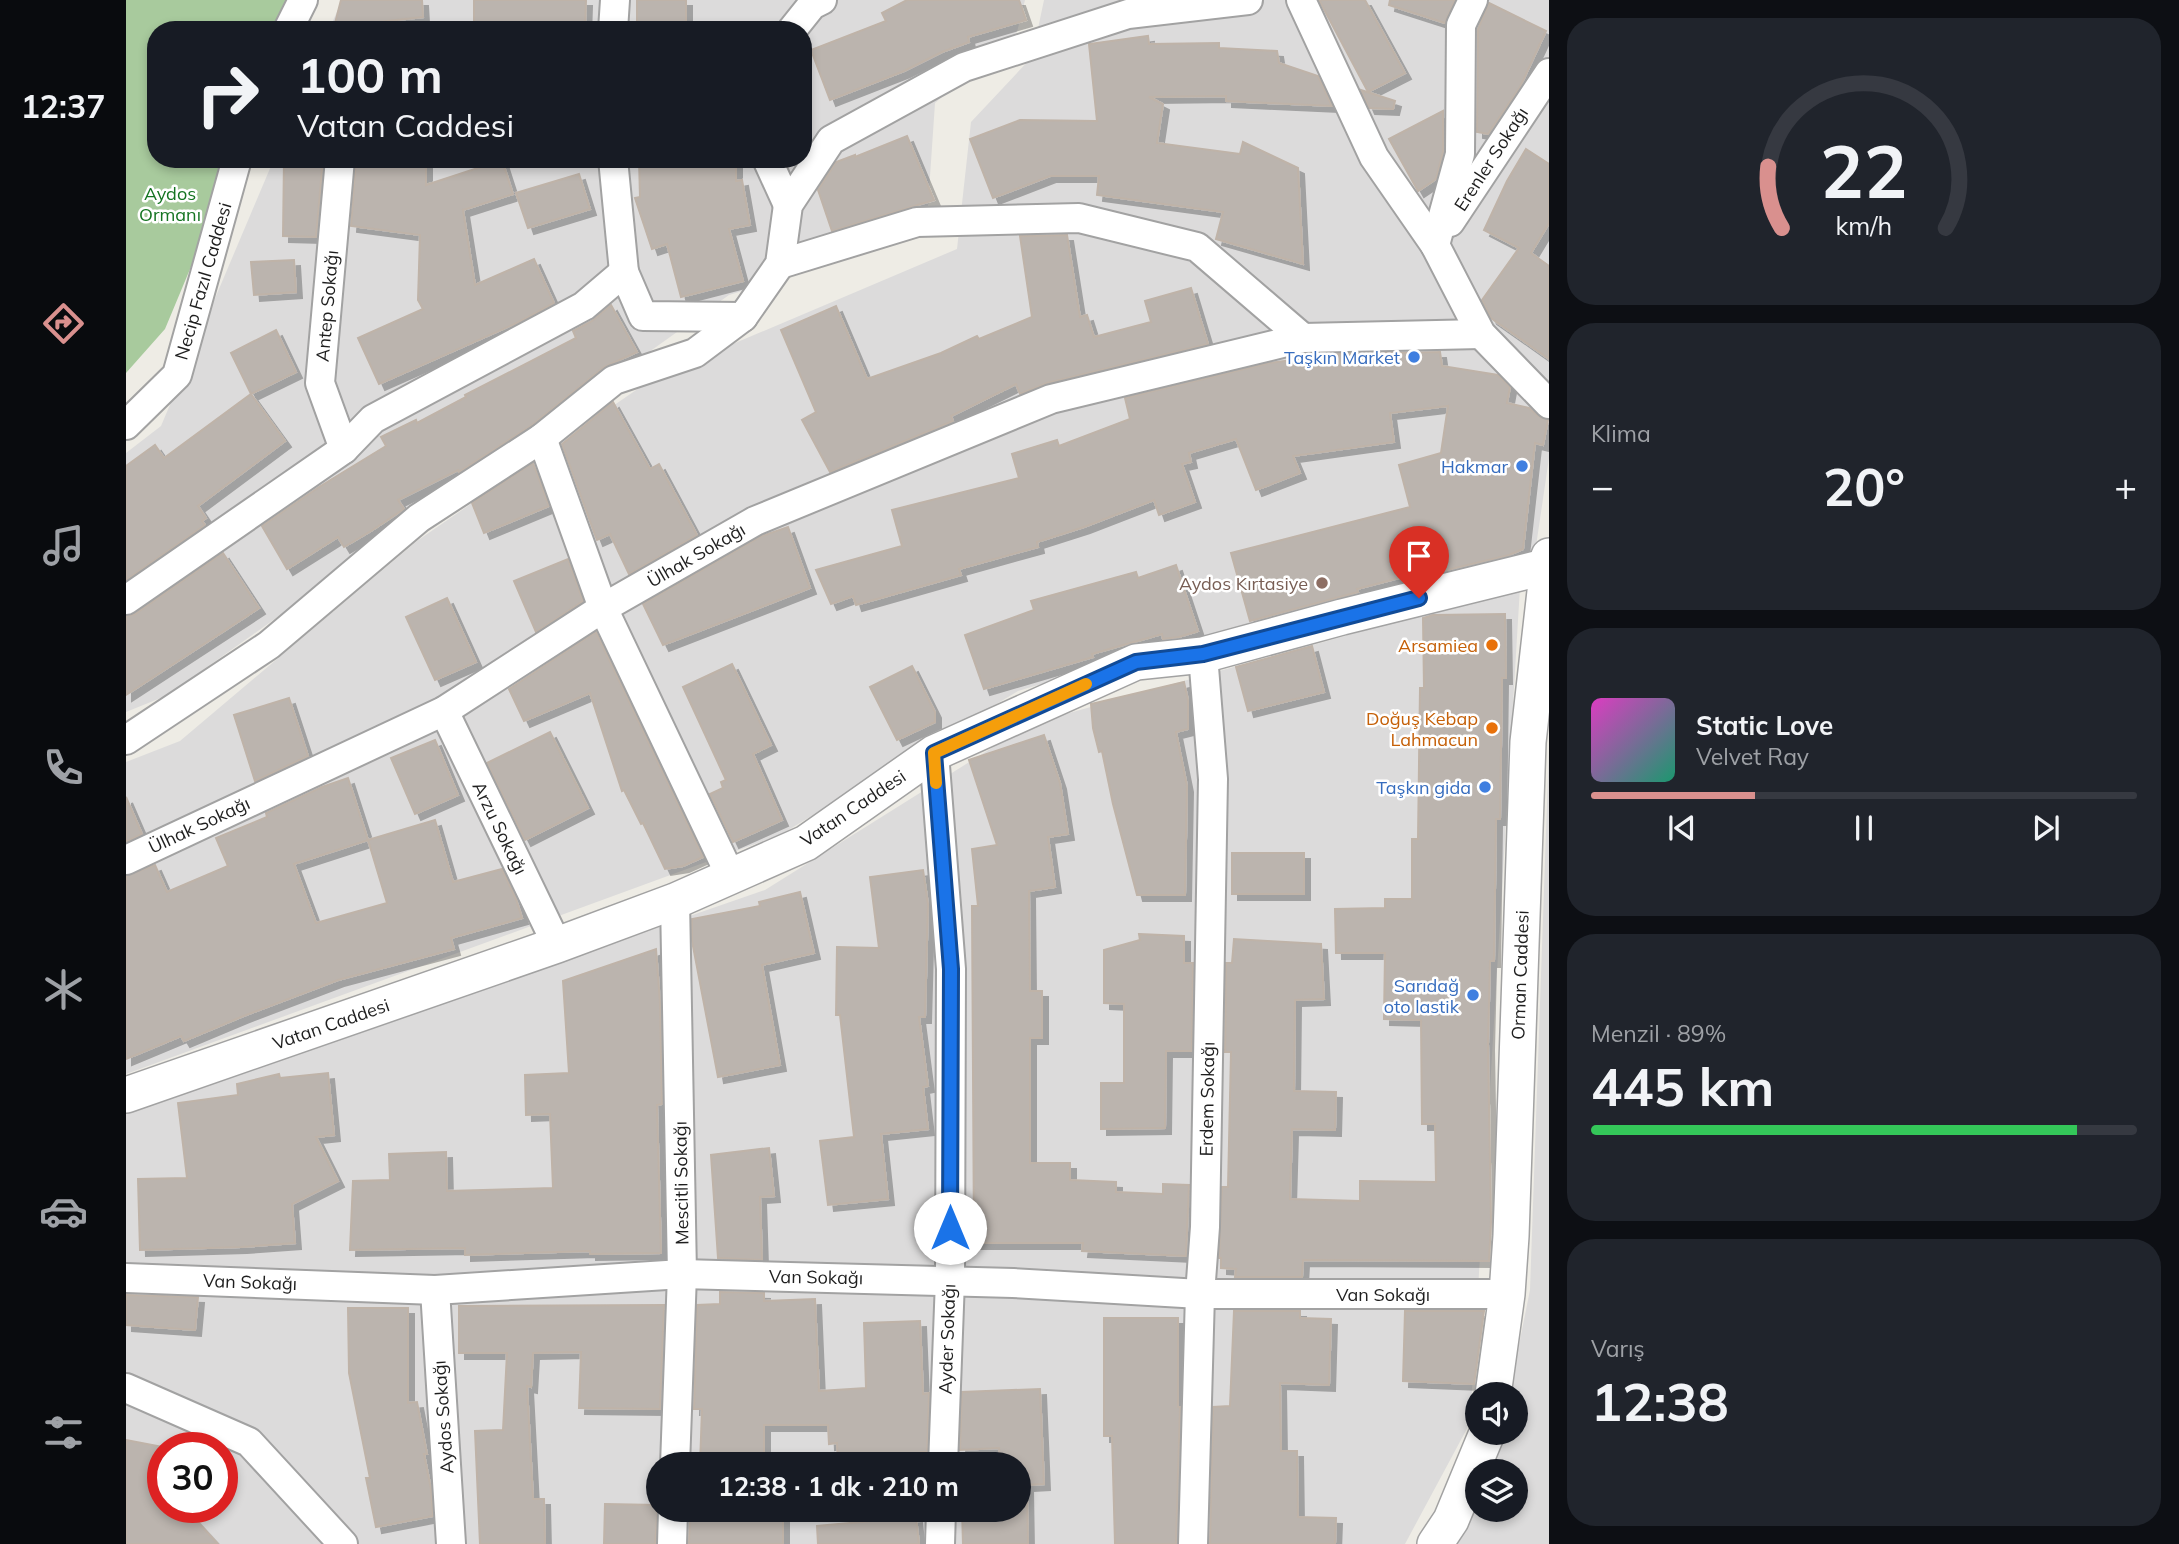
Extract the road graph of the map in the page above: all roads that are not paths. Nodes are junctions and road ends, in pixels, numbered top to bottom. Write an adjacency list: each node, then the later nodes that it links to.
1 (303, 0): 7 (street)
2 (615, 0): 8 (street)
3 (822, 0): 9 (street)
4 (1248, 0): 15 (street)
5 (1301, 0): 16 (street)
6 (1473, 0): 16 (street)
7 (292, 21)
8 (614, 21)
9 (799, 21)
10 (1549, 73): 16 (street, Erenler Sokağı)
11 (234, 168): 23 (street, Necip Fazıl Caddesi)
12 (339, 168): 25 (street, Antep Sokağı)
13 (614, 168): 18 (street)
14 (771, 168): 15 (street)
15 (788, 205): 17 (street)
16 (1435, 245): 20 (street)
17 (780, 264): 19 (street); 21 (street)
18 (624, 272): 19 (street); 25 (street)
19 (743, 317): 24 (street)
20 (1481, 334): 21 (street, Ülhak Sokağı); 22 (street)
21 (1303, 338): 28 (street, Ülhak Sokağı)
22 (1549, 404)
23 (126, 425)
24 (542, 438): 28 (street); 31 (street)
25 (344, 449): 27 (street)
26 (1548, 561): 29 (street, Vatan Caddesi); 33 (street, Orman Caddesi)
27 (126, 600)
28 (603, 608): 30 (street, Ülhak Sokağı); 35 (street)
29 (1203, 654): 32 (street, Vatan Caddesi); 43 (street, Erdem Sokağı)
30 (444, 711): 34 (street, Ülhak Sokağı); 37 (street, Arzu Sokağı)
31 (126, 740)
32 (934, 753): 35 (street, Vatan Caddesi); 41 (street, Ayder Sokağı)
33 (1538, 795): 44 (street, Orman Caddesi)
34 (126, 860)
35 (731, 877): 36 (street, Vatan Caddesi)
36 (675, 901): 37 (street, Vatan Caddesi); 39 (street, Mescitli Sokağı)
37 (556, 945): 38 (street, Vatan Caddesi)
38 (126, 1095)
39 (682, 1274): 41 (street, Van Sokağı); 42 (street, Van Sokağı); 48 (street, Mescitli Sokağı)
40 (126, 1278): 42 (street, Van Sokağı)
41 (950, 1280): 43 (street, Van Sokağı); 49 (street, Ayder Sokağı)
42 (435, 1290): 53 (street, Aydos Sokağı)
43 (1200, 1294): 44 (street, Van Sokağı); 56 (street, Erdem Sokağı)
44 (1507, 1294): 45 (street, Orman Caddesi)
45 (1495, 1382)
46 (126, 1388): 52 (street)
47 (1482, 1445): 57 (street)
48 (675, 1452)
49 (943, 1452)
50 (673, 1522): 54 (street)
51 (941, 1522): 55 (street)
52 (343, 1544)
53 (451, 1544)
54 (672, 1544)
55 (940, 1544)
56 (1193, 1544)
57 (1435, 1544)

